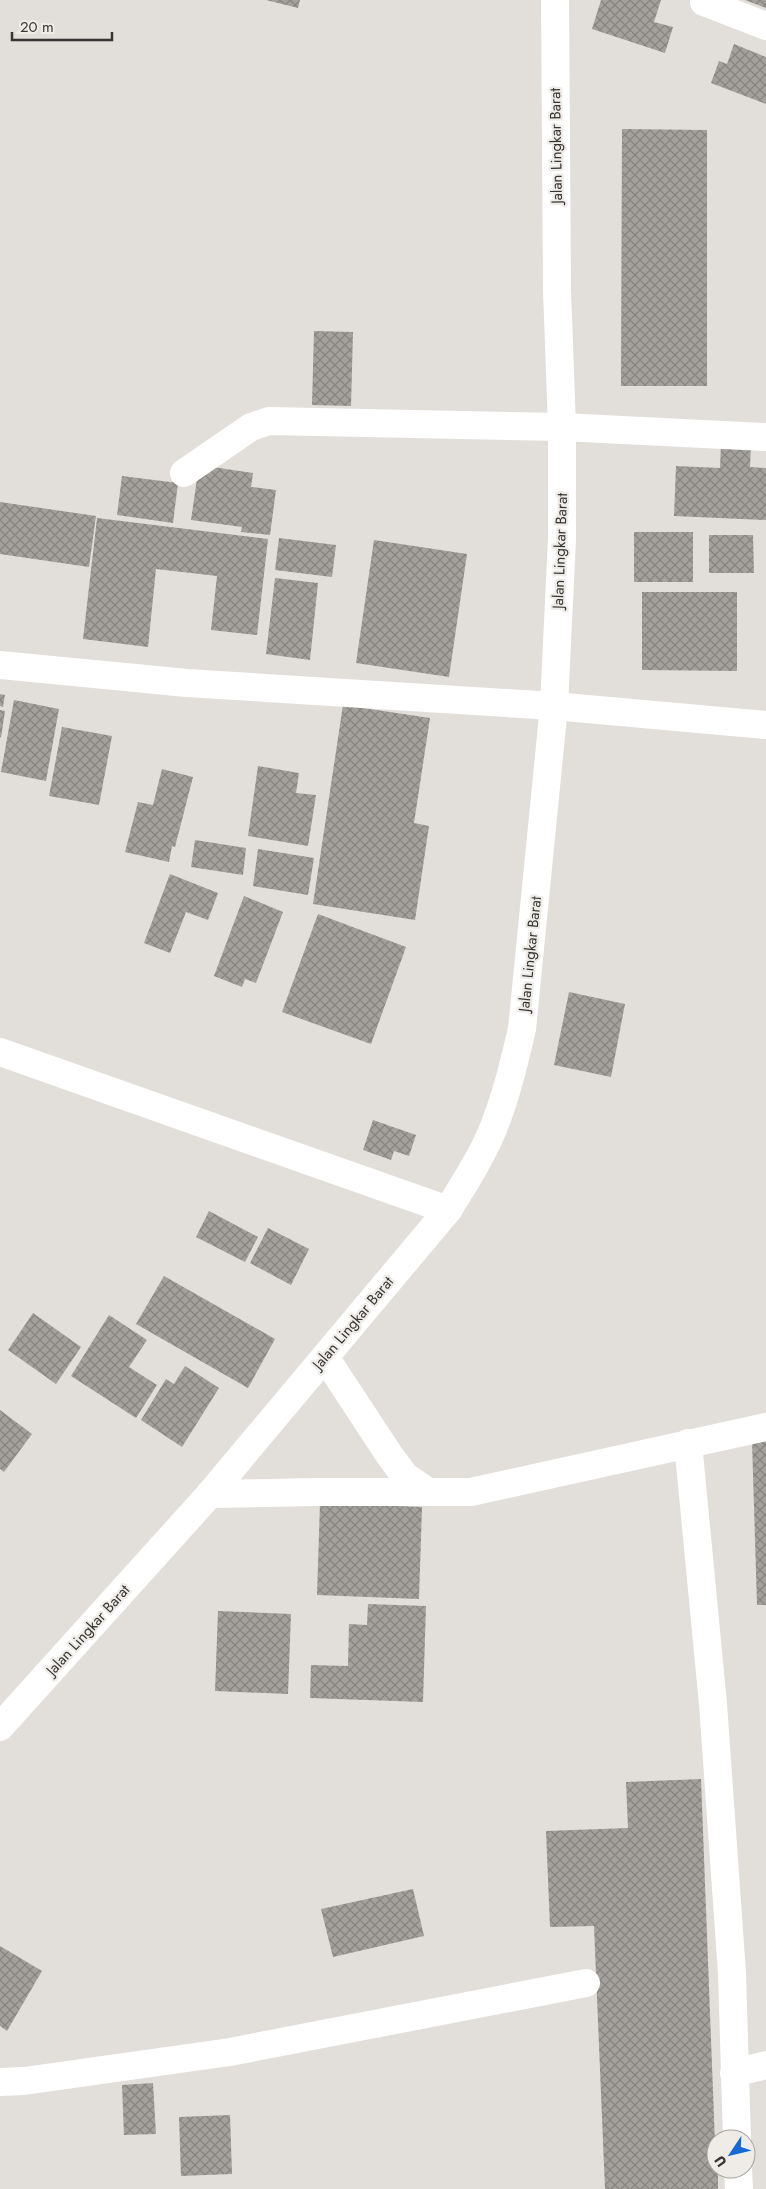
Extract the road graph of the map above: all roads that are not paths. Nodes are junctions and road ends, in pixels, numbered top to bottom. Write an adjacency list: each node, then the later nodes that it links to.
1 (555, 0): 4 (main road, Jalan Lingkar Barat)
2 (704, 2): 3 (main road)
3 (766, 26)
4 (562, 428): 5 (main road); 6 (main road); 8 (main road, Jalan Lingkar Barat)
5 (766, 436)
6 (184, 473)
7 (0, 666): 8 (main road)
8 (554, 706): 9 (main road); 11 (main road, Jalan Lingkar Barat)
9 (766, 725)
10 (0, 1052): 11 (main road)
11 (448, 1210): 12 (main road, Jalan Lingkar Barat)
12 (325, 1357): 15 (main road); 16 (main road, Jalan Lingkar Barat)
13 (766, 1427): 14 (main road)
14 (688, 1444): 15 (main road); 20 (main road)
15 (427, 1491): 16 (main road)
16 (210, 1494): 17 (main road, Jalan Lingkar Barat)
17 (0, 1726)
18 (586, 1983): 21 (main road)
19 (766, 2064): 20 (main road)
20 (734, 2073): 22 (main road)
21 (0, 2082)
22 (737, 2129)

